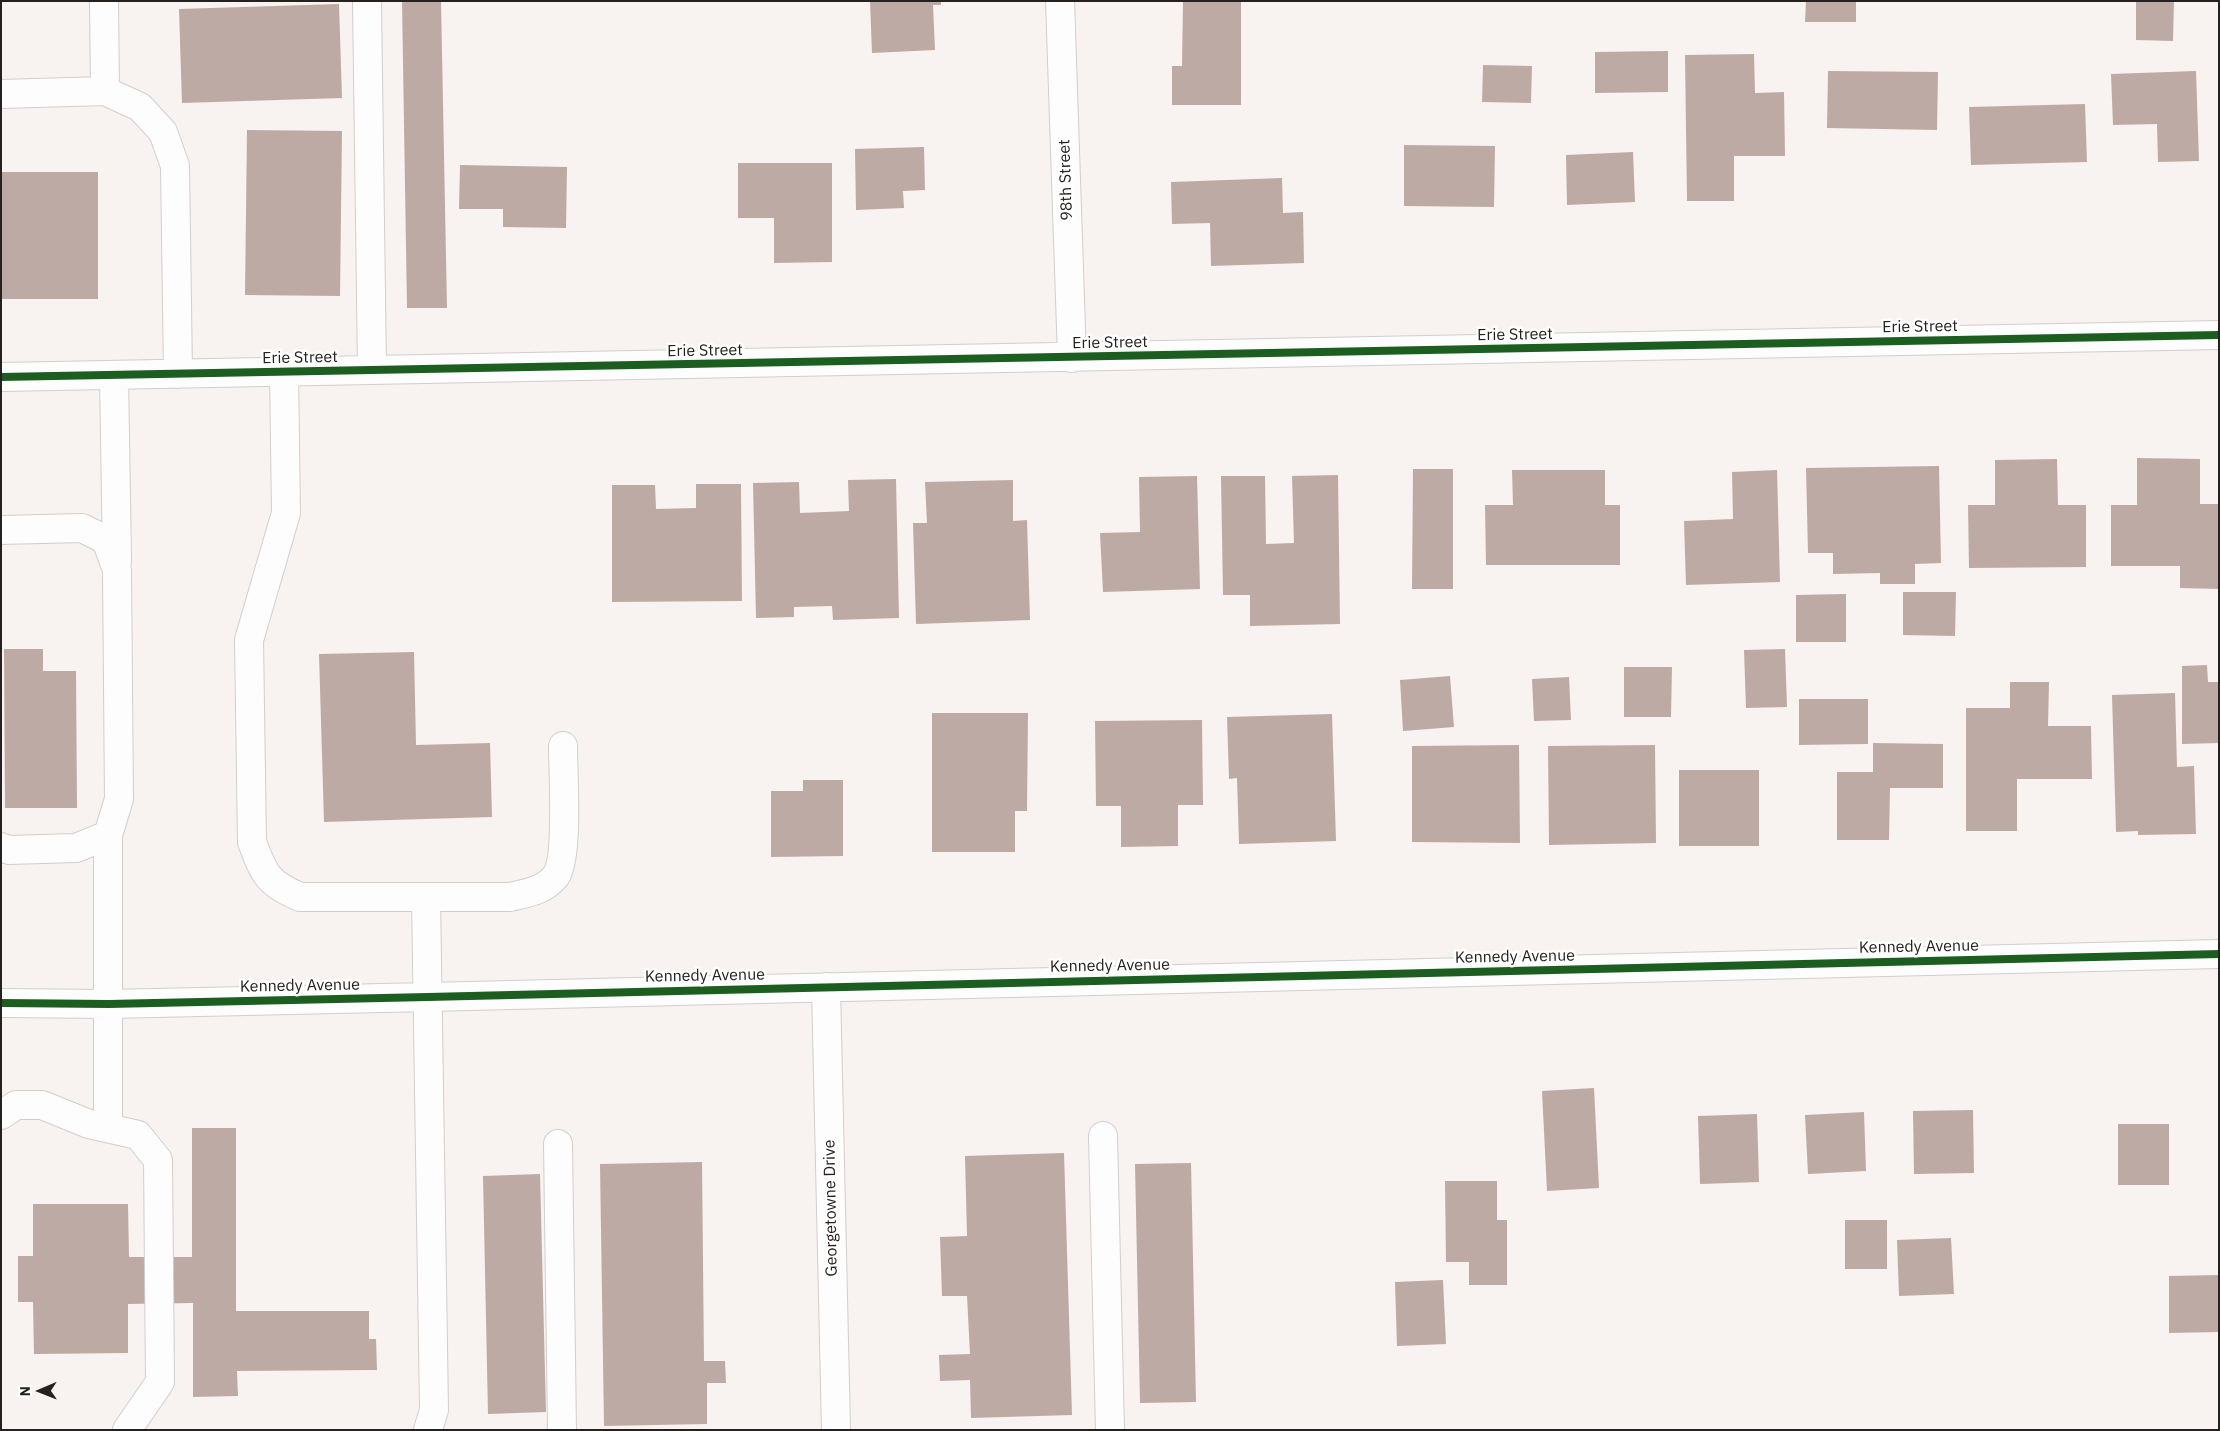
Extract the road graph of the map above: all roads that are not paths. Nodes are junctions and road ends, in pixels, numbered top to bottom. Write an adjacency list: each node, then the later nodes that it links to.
1 (104, 1): 4 (street)
2 (367, 1): 8 (street)
3 (1060, 1): 7 (street, 98th Street)
4 (105, 91): 5 (street); 10 (street)
5 (1, 94)
6 (2219, 335): 7 (street, Erie Street)
7 (1072, 358): 8 (street, Erie Street)
8 (372, 370): 9 (street, Erie Street)
9 (284, 372): 10 (street, Erie Street); 18 (street)
10 (178, 374): 11 (street, Erie Street)
11 (114, 376): 12 (street, Erie Street); 14 (street)
12 (1, 378)
13 (1, 530): 14 (street)
14 (117, 570): 16 (street)
15 (563, 746): 18 (street)
16 (108, 835): 17 (street); 23 (street)
17 (1, 847)
18 (426, 897): 21 (street)
19 (2219, 954): 20 (street, Kennedy Avenue)
20 (826, 987): 21 (street, Kennedy Avenue); 31 (street, Georgetowne Drive)
21 (428, 996): 23 (street, Kennedy Avenue); 29 (street)
22 (1, 1003): 23 (street, Kennedy Avenue)
23 (109, 1004): 25 (street)
24 (1, 1115): 25 (street)
25 (108, 1128): 28 (street)
26 (1103, 1136): 32 (street)
27 (558, 1144): 30 (street)
28 (127, 1430)
29 (428, 1430)
30 (562, 1430)
31 (836, 1430)
32 (1110, 1430)

